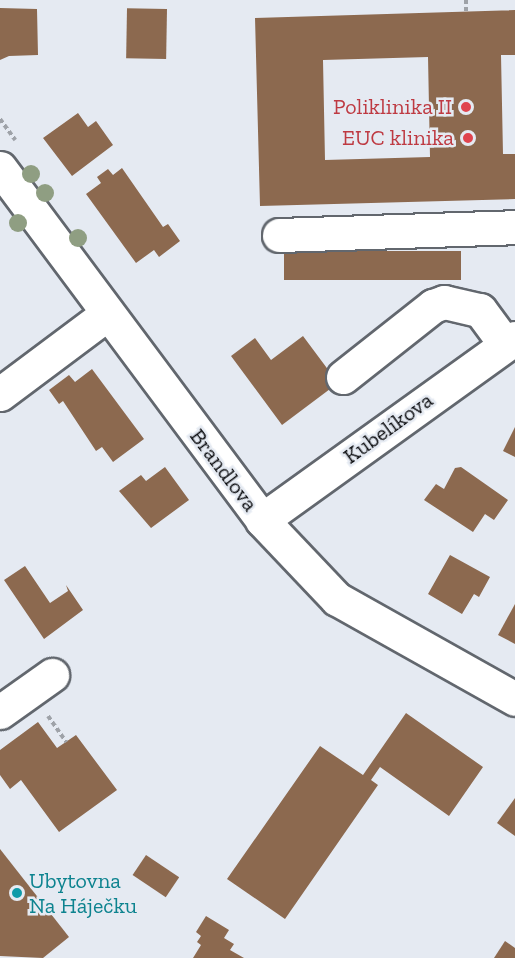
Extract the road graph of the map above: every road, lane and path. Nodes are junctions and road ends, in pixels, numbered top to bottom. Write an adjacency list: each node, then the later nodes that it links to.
1 (466, 0): 2 (path)
2 (466, 11)
3 (0, 119): 4 (path)
4 (11, 158): 7 (street, Brandlova)
5 (515, 227): 6 (street)
6 (279, 235)
7 (107, 314): 10 (street); 11 (street, Brandlova)
8 (510, 341): 9 (street); 11 (street, Kubelíkova)
9 (344, 377)
10 (0, 394)
11 (262, 520): 13 (street, Brandlova)
12 (52, 675): 14 (street)
13 (515, 699)
14 (0, 712)

